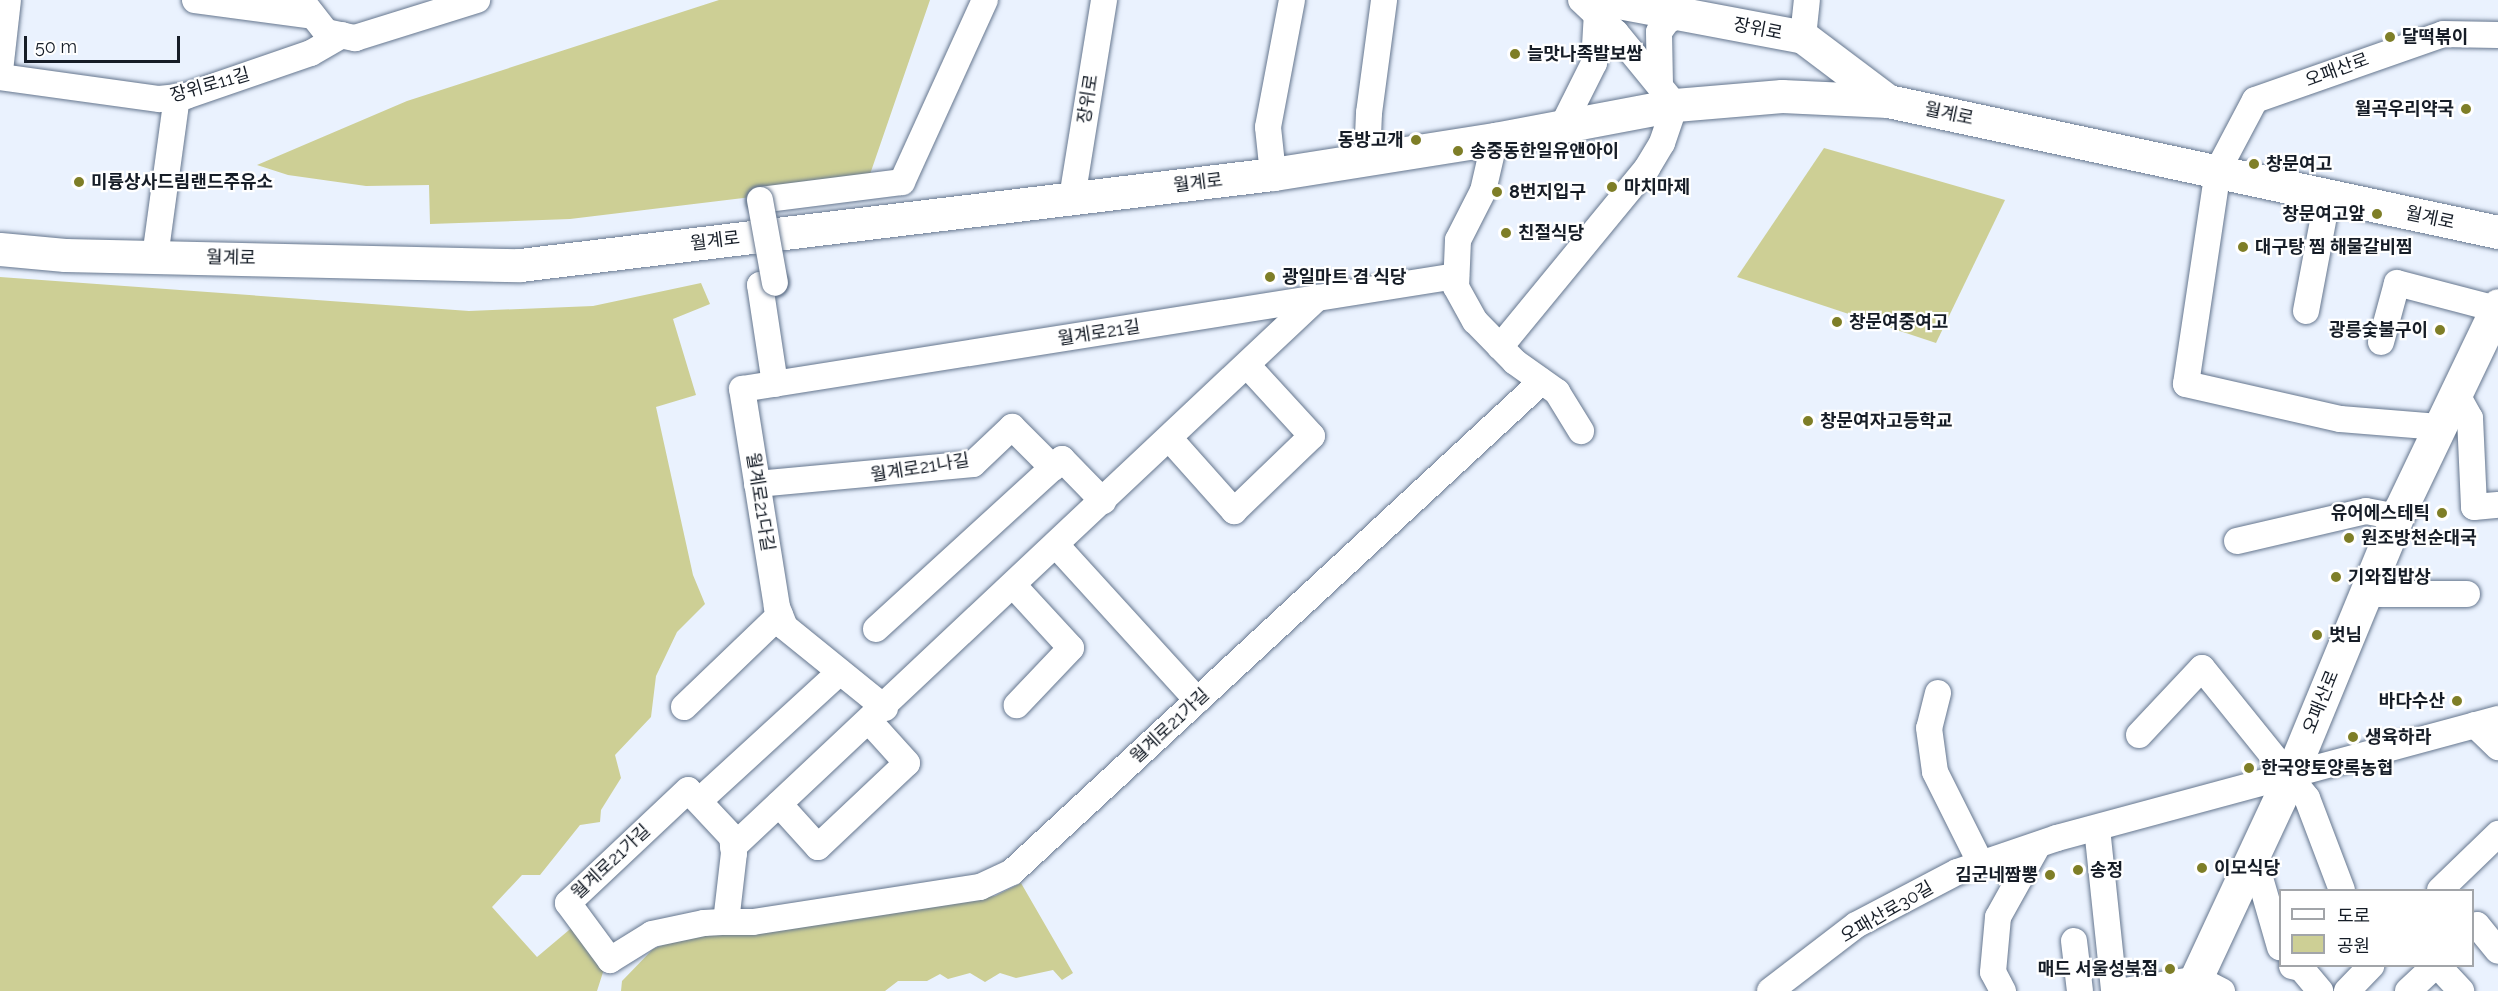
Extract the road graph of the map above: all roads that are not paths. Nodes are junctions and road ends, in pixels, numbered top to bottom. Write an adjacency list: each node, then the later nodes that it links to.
1 (8, 0): 15 (street)
2 (195, 0): 10 (street)
3 (985, 0): 38 (street, bridge)
4 (1104, 0): 26 (street, 장위로)
5 (1292, 0): 24 (street)
6 (1384, 0): 22 (street)
7 (1807, 0): 14 (street)
8 (464, 2): 12 (street, 장위로11길)
9 (1595, 4): 11 (main road, 장위로); 17 (street); 20 (street)
10 (307, 8): 12 (street)
11 (1680, 14): 14 (main road, 장위로); 17 (street)
12 (342, 35): 18 (street, 장위로11길)
13 (2498, 35): 23 (street, 오패산로)
14 (1803, 37): 19 (main road, 장위로)
15 (0, 71)
16 (0, 77): 18 (street, 장위로11길)
17 (1668, 95): 19 (main road, 월계로); 20 (main road, 월계로); 35 (street)
18 (177, 97): 29 (street)
19 (1888, 101): 23 (main road, 월계로)
20 (1563, 125): 21 (main road, 월계로)
21 (1495, 139): 22 (main road, 월계로); 30 (street)
22 (1367, 159): 24 (main road, 월계로)
23 (2218, 170): 25 (main road, 월계로); 41 (street)
24 (1273, 174): 26 (main road, 월계로)
25 (2328, 195): 27 (main road, 월계로); 33 (street)
26 (1072, 198): 29 (main road, 월계로)
27 (2498, 232)
28 (0, 249): 29 (main road, 월계로)
29 (155, 257)
30 (1456, 276): 31 (street, 월계로21길); 35 (street)
31 (1317, 298): 36 (street); 38 (street, 월계로21길)
32 (2497, 307): 34 (street, 오패산로); 40 (main road, 오패산로)
33 (2306, 311)
34 (2380, 342)
35 (1500, 347): 37 (street)
36 (1247, 365): 43 (street); 43 (street)
37 (1542, 381): 42 (street); 58 (street, 월계로21가길)
38 (775, 384): 39 (street, 월계로21길)
39 (742, 389): 45 (street, 월계로21다길)
40 (2456, 393): 41 (main road, 오패산로); 47 (street)
41 (2439, 427): 48 (main road, 오패산로)
42 (1581, 431)
43 (1169, 438): 46 (street)
44 (1053, 468): 45 (street, 월계로21나길); 46 (street); 55 (street)
45 (757, 484): 54 (street, 월계로21다길)
46 (1104, 501): 50 (street)
47 (2498, 505)
48 (2397, 517): 49 (street); 52 (main road, 오패산로)
49 (2237, 542)
50 (1056, 545): 51 (street); 58 (street)
51 (1014, 586): 59 (street); 61 (street)
52 (2365, 594): 53 (street); 65 (main road, 오패산로)
53 (2467, 594)
54 (780, 615): 56 (street, 월계로21다길); 60 (street)
55 (876, 629)
56 (840, 672): 61 (street, 월계로21다길); 66 (street)
57 (1938, 693): 73 (street)
58 (1197, 700): 76 (street, 월계로21가길)
59 (1017, 705)
60 (684, 706)
61 (877, 715): 67 (street); 67 (street)
62 (2486, 722): 64 (street); 65 (street, 오패산로30길)
63 (2139, 735): 65 (street)
64 (2498, 747)
65 (2290, 777): 68 (street, 오패산로30길); 72 (main road, 오패산로); 74 (street)
66 (699, 801): 71 (street); 76 (street, 월계로21가길)
67 (779, 804): 71 (street)
68 (2097, 828): 70 (street, 오패산로30길); 89 (street)
69 (2498, 834): 75 (street)
70 (2038, 845): 73 (street, 오패산로30길); 87 (street)
71 (733, 847): 76 (street)
72 (2254, 857): 79 (street); 85 (main road, 오패산로)
73 (1981, 864): 86 (street, 오패산로30길)
74 (2341, 889)
75 (2442, 889)
76 (726, 922)
77 (2475, 927): 80 (street)
78 (2074, 941): 88 (street)
79 (2279, 944)
80 (2498, 951)
81 (2296, 967): 91 (street)
82 (2370, 967): 92 (street)
83 (2435, 967): 93 (street)
84 (2437, 967): 94 (street)
85 (2203, 987): 90 (street)
86 (1770, 991)
87 (2003, 991)
88 (2080, 991)
89 (2114, 991)
90 (2124, 991)
91 (2320, 991)
92 (2347, 991)
93 (2408, 991)
94 (2461, 991)

